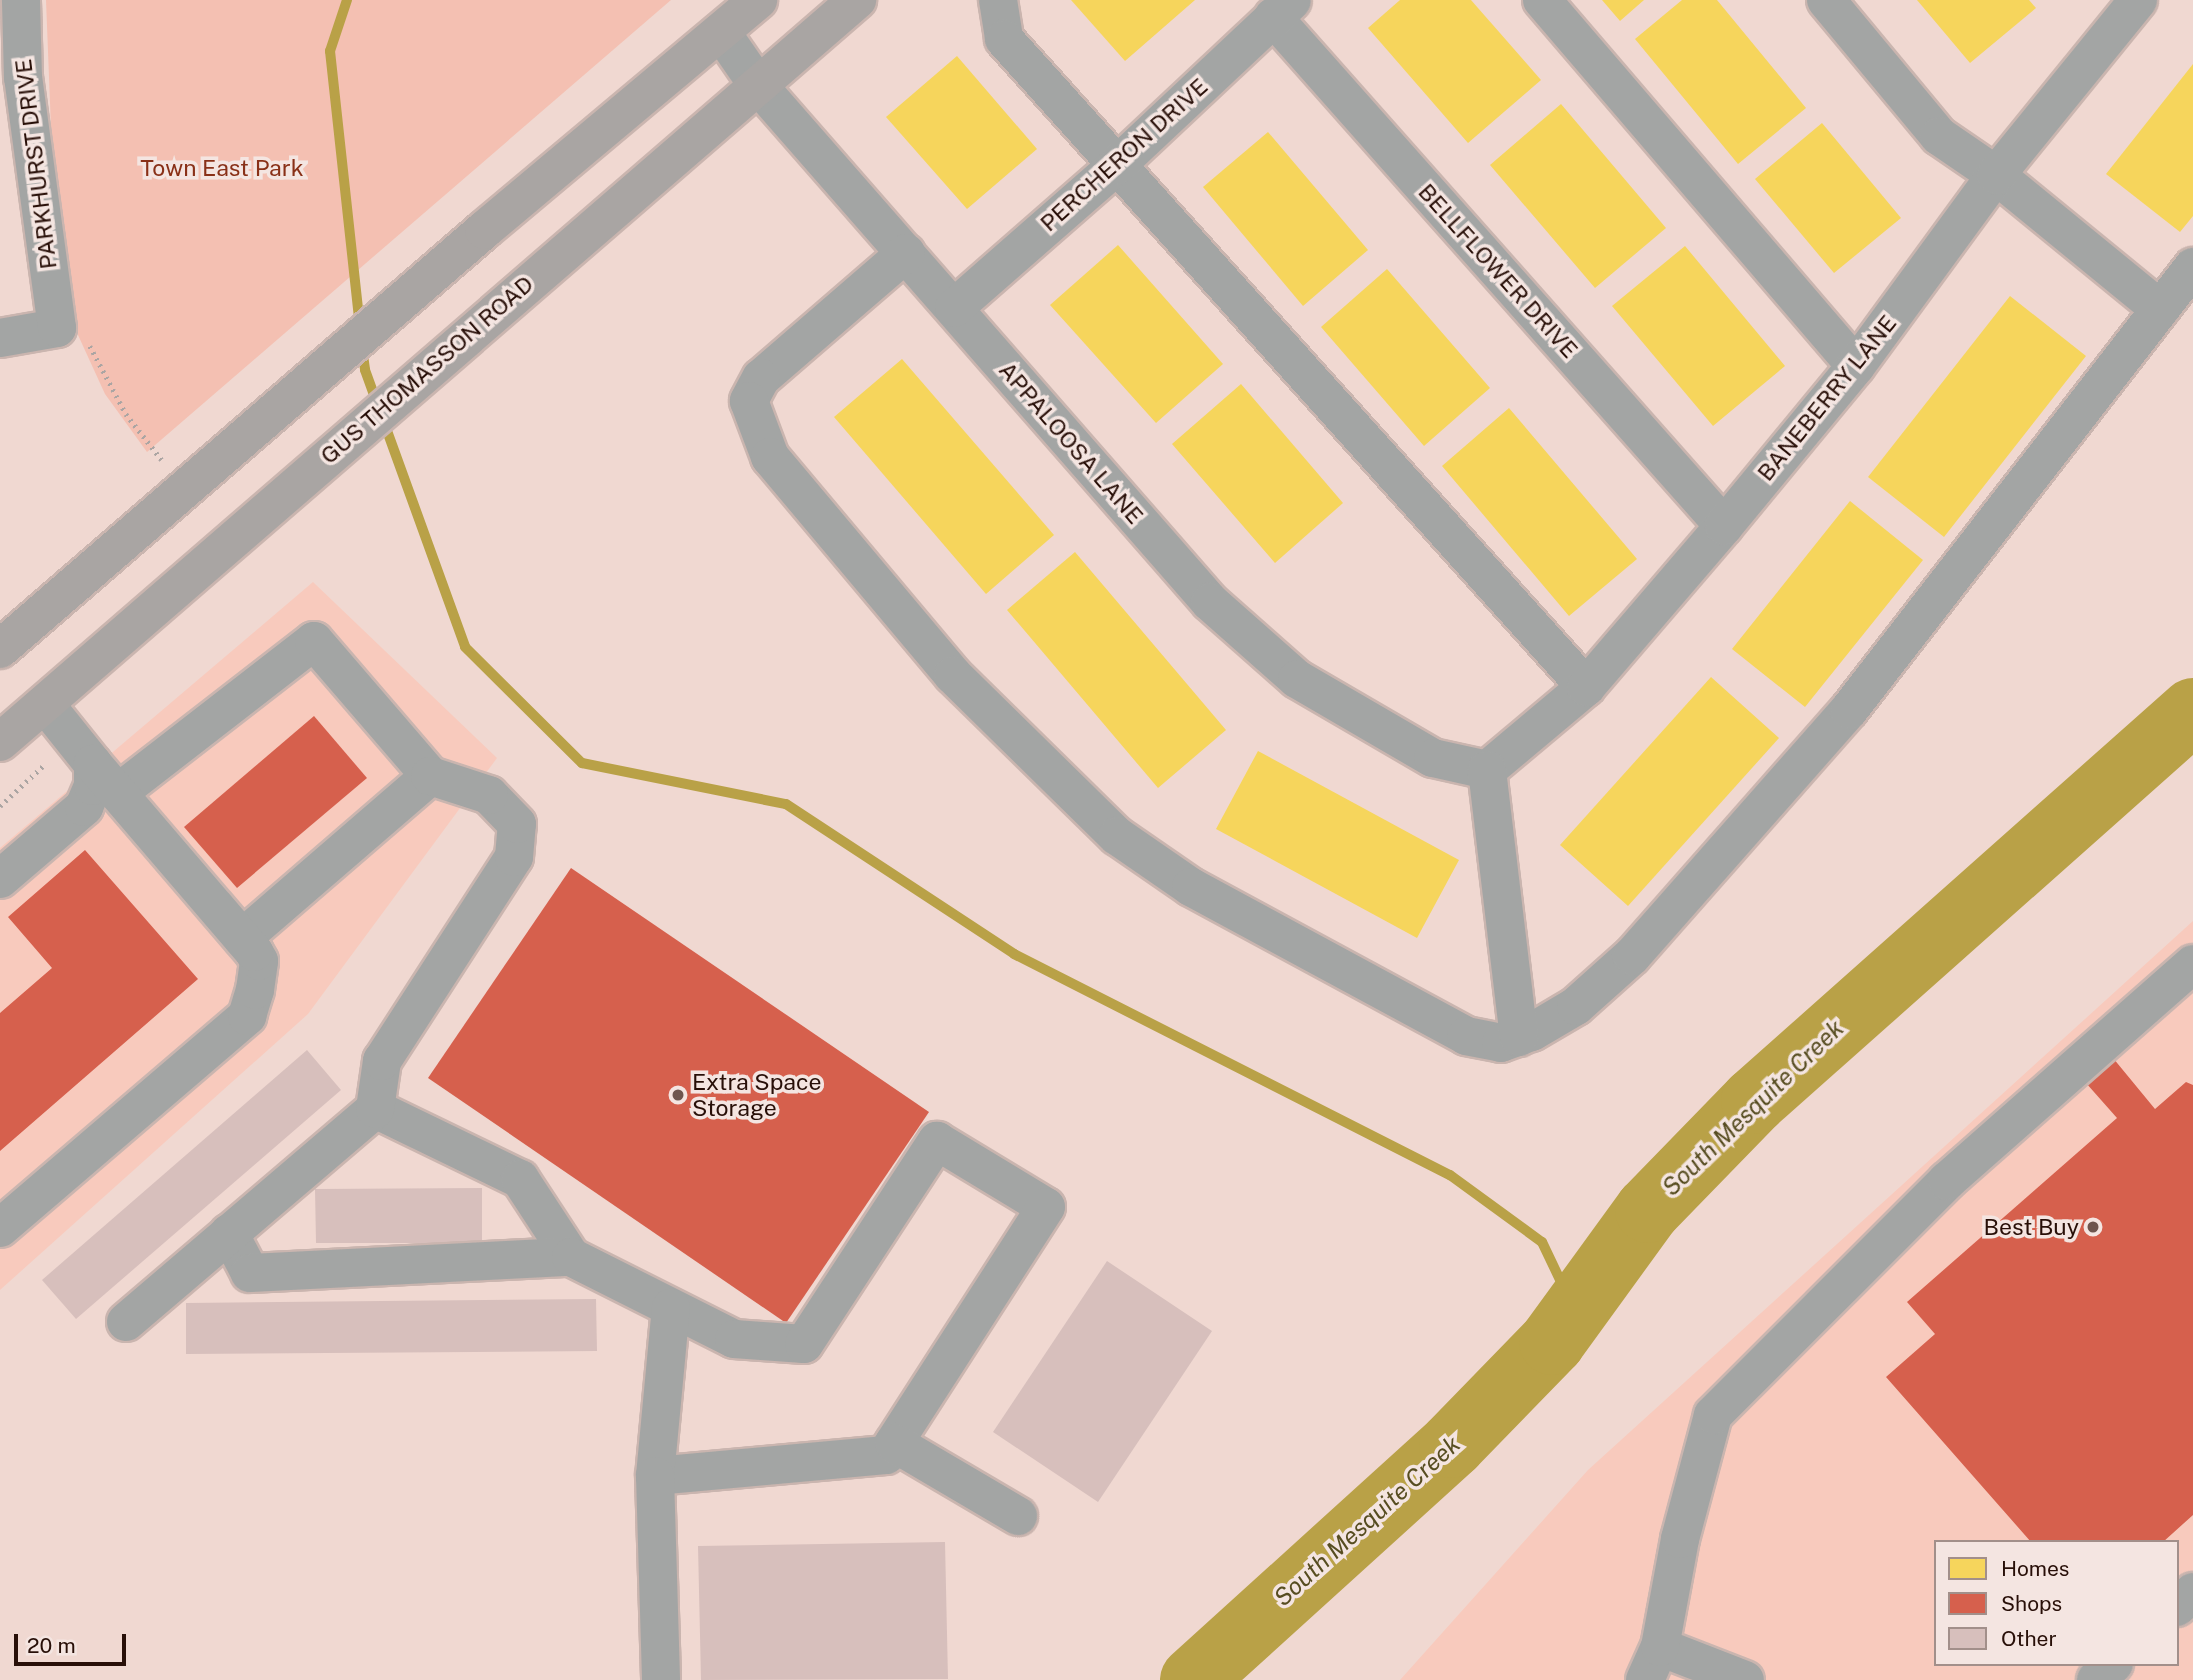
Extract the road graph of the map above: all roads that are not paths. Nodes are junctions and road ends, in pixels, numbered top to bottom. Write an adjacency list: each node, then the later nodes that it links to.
1 (21, 0): 10 (street, PARKHURST DRIVE)
2 (758, 0): 9 (main road)
3 (856, 0): 11 (main road, GUS THOMASSON ROAD)
4 (998, 0): 12 (street)
5 (1542, 0): 19 (street)
6 (1826, 0): 13 (street)
7 (2122, 7): 13 (street, BANEBERRY LANE)
8 (1283, 9): 12 (street, PERCHERON DRIVE); 20 (street, BELLFLOWER DRIVE)
9 (721, 32): 11 (street, APPALOOSA LANE); 21 (main road)
10 (12, 78): 18 (street, PARKHURST DRIVE)
11 (757, 84): 14 (street, APPALOOSA LANE); 23 (main road, GUS THOMASSON ROAD)
12 (1116, 166): 16 (street, PERCHERON DRIVE); 22 (street)
13 (1996, 175): 17 (street); 19 (street, BANEBERRY LANE)
14 (906, 253): 16 (street, APPALOOSA LANE); 32 (street)
15 (2193, 267): 17 (street)
16 (954, 308): 26 (street, APPALOOSA LANE)
17 (2160, 309): 32 (street)
18 (0, 338)
19 (1856, 366): 20 (street, BANEBERRY LANE)
20 (1724, 526): 22 (street, BANEBERRY LANE)
21 (0, 649)
22 (1586, 687): 26 (street, BANEBERRY LANE)
23 (45, 704): 24 (main road, GUS THOMASSON ROAD); 25 (street)
24 (0, 742)
25 (84, 750): 28 (street); 29 (street)
26 (1487, 771): 32 (street)
27 (430, 776): 28 (street); 30 (street); 33 (street)
28 (118, 793): 30 (street)
29 (0, 879)
30 (242, 938): 34 (street)
31 (2193, 964): 44 (street)
32 (1519, 1037)
33 (375, 1109): 35 (street); 36 (street)
34 (0, 1228)
35 (229, 1233): 36 (street); 38 (street)
36 (571, 1258): 37 (street)
37 (671, 1308): 39 (street); 40 (street)
38 (125, 1322)
39 (894, 1443): 40 (street); 41 (street)
40 (655, 1476): 46 (street)
41 (1018, 1516)
42 (2193, 1592): 43 (street)
43 (2179, 1605)
44 (1652, 1664): 47 (street)
45 (2111, 1666): 48 (street)
46 (661, 1680)
47 (1745, 1680)
48 (2096, 1680)

